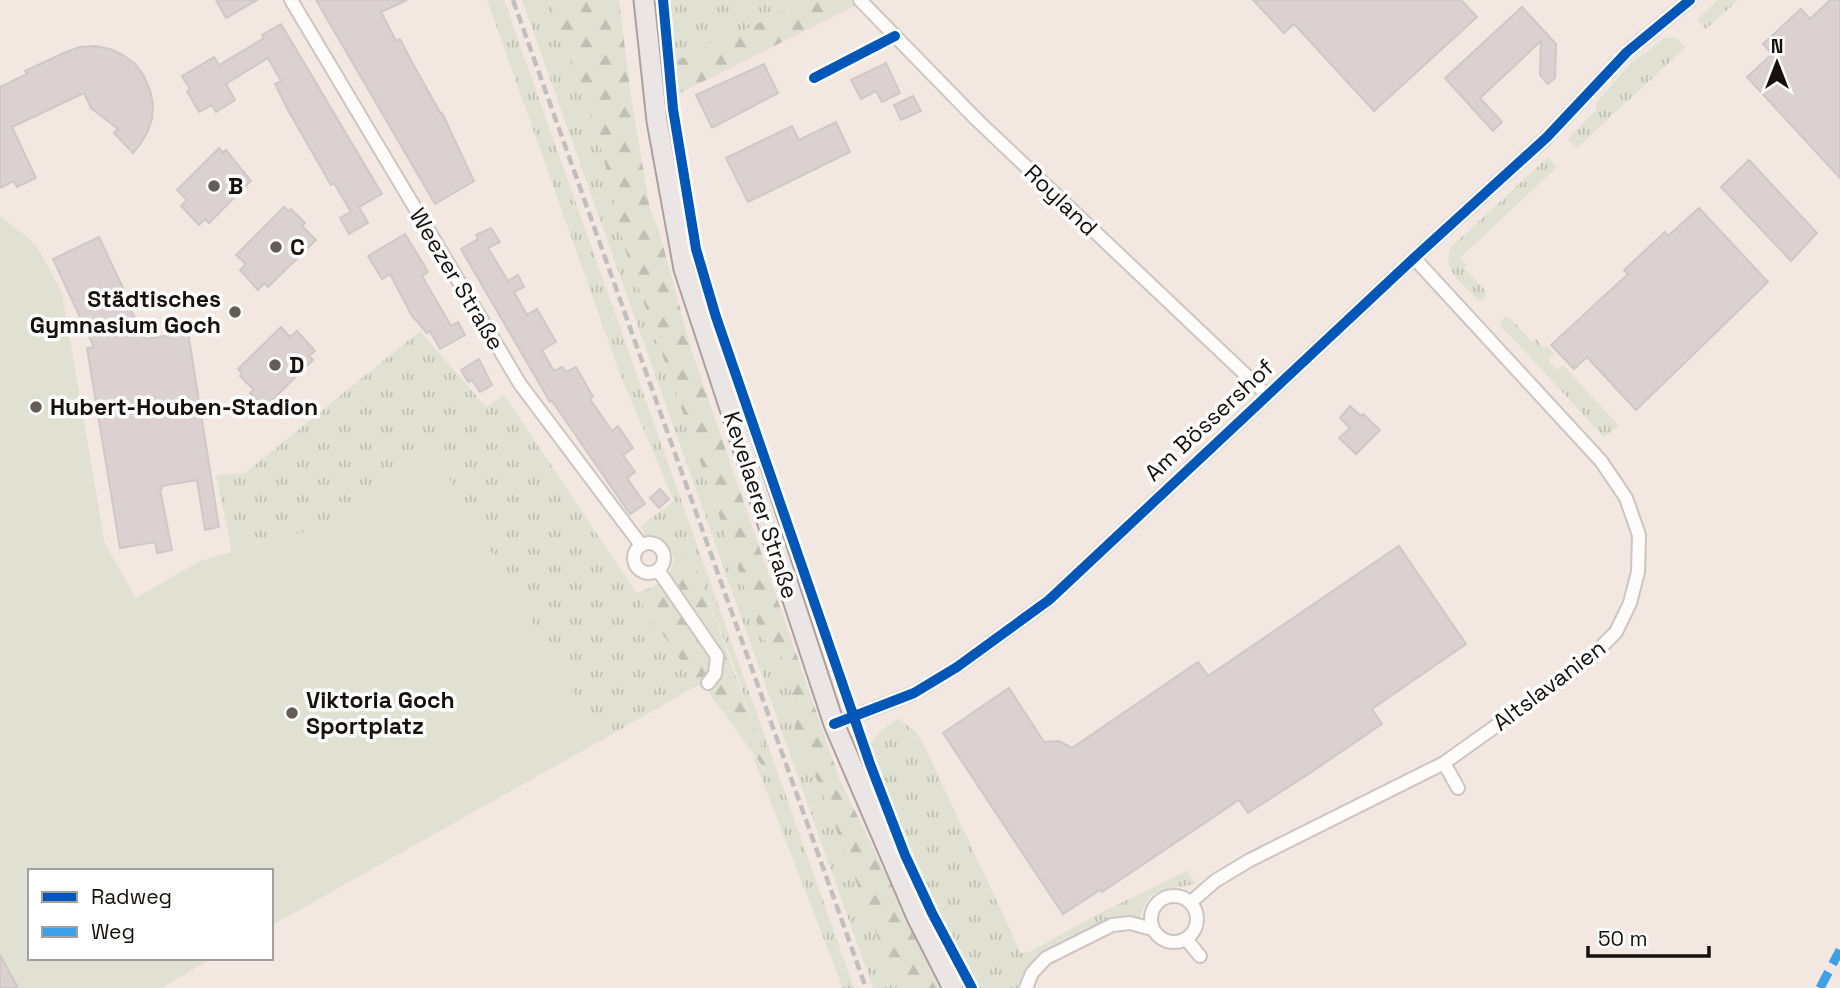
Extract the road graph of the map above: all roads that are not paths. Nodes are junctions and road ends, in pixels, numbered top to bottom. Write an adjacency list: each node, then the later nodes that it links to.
1 (290, 0): 7 (street, Weezer Straße)
2 (644, 0): 10 (main road, Kevelaerer Straße)
3 (860, 0): 6 (street, Royland)
4 (1690, 0): 5 (street, Am Bössershof)
5 (1414, 258): 6 (street, Am Bössershof); 11 (street, Altslavanien)
6 (1267, 395): 10 (street, Am Bössershof)
7 (641, 545): 8 (street, Weezer Straße); 8 (street, Weezer Straße)
8 (658, 570): 9 (street, Weezer Straße)
9 (708, 683)
10 (834, 724): 17 (main road, Kevelaerer Straße)
11 (1444, 763): 12 (street); 13 (street, Altslavanien)
12 (1458, 788)
13 (1191, 902): 14 (street); 15 (street)
14 (1152, 929): 15 (street); 18 (street)
15 (1186, 939): 16 (street)
16 (1200, 956)
17 (953, 988)
18 (1026, 988)

